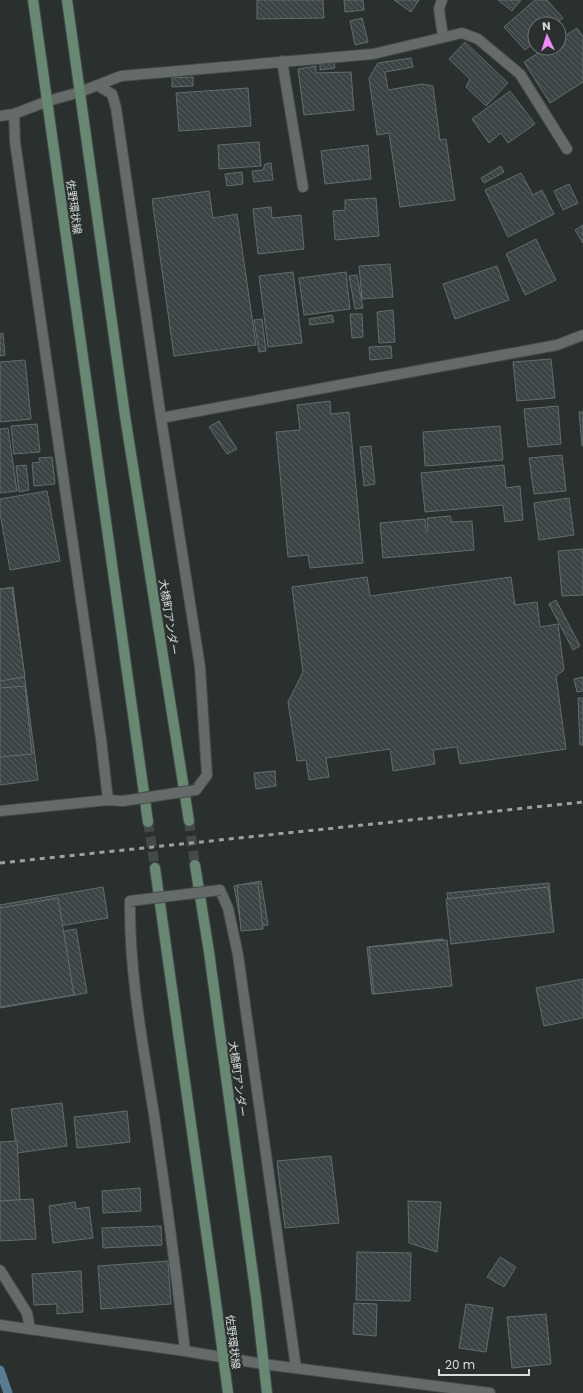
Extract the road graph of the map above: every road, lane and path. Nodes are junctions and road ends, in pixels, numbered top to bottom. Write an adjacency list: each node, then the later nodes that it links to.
1 (33, 0): 8 (main road, 佐野環状線)
2 (67, 0): 7 (main road, 佐野環状線)
3 (442, 0): 4 (street)
4 (443, 38): 5 (street); 11 (street)
5 (282, 61): 6 (street); 12 (street)
6 (97, 85): 7 (street); 15 (street)
7 (80, 92): 8 (street); 14 (main road, 佐野環状線)
8 (48, 101): 9 (street); 19 (main road, 佐野環状線)
9 (14, 114): 10 (street); 16 (street)
10 (0, 116)
11 (567, 150)
12 (303, 187)
13 (583, 334): 15 (street)
14 (125, 416): 18 (main road, 大橋町アンダー)
15 (161, 418): 16 (street, bridge)
16 (108, 800): 17 (street)
17 (0, 811)
18 (189, 821)
19 (148, 822)
20 (195, 866): 27 (main road, 大橋町アンダー)
21 (155, 868): 26 (main road, 佐野環状線)
22 (0, 1270): 24 (street)
23 (0, 1325): 24 (street)
24 (30, 1329): 25 (street)
25 (185, 1351): 26 (street); 28 (street, bridge)
26 (223, 1357): 27 (street); 29 (main road, 佐野環状線)
27 (263, 1364): 28 (street); 30 (main road)
28 (296, 1368): 31 (street)
29 (228, 1393)
30 (267, 1393)
31 (490, 1393)

